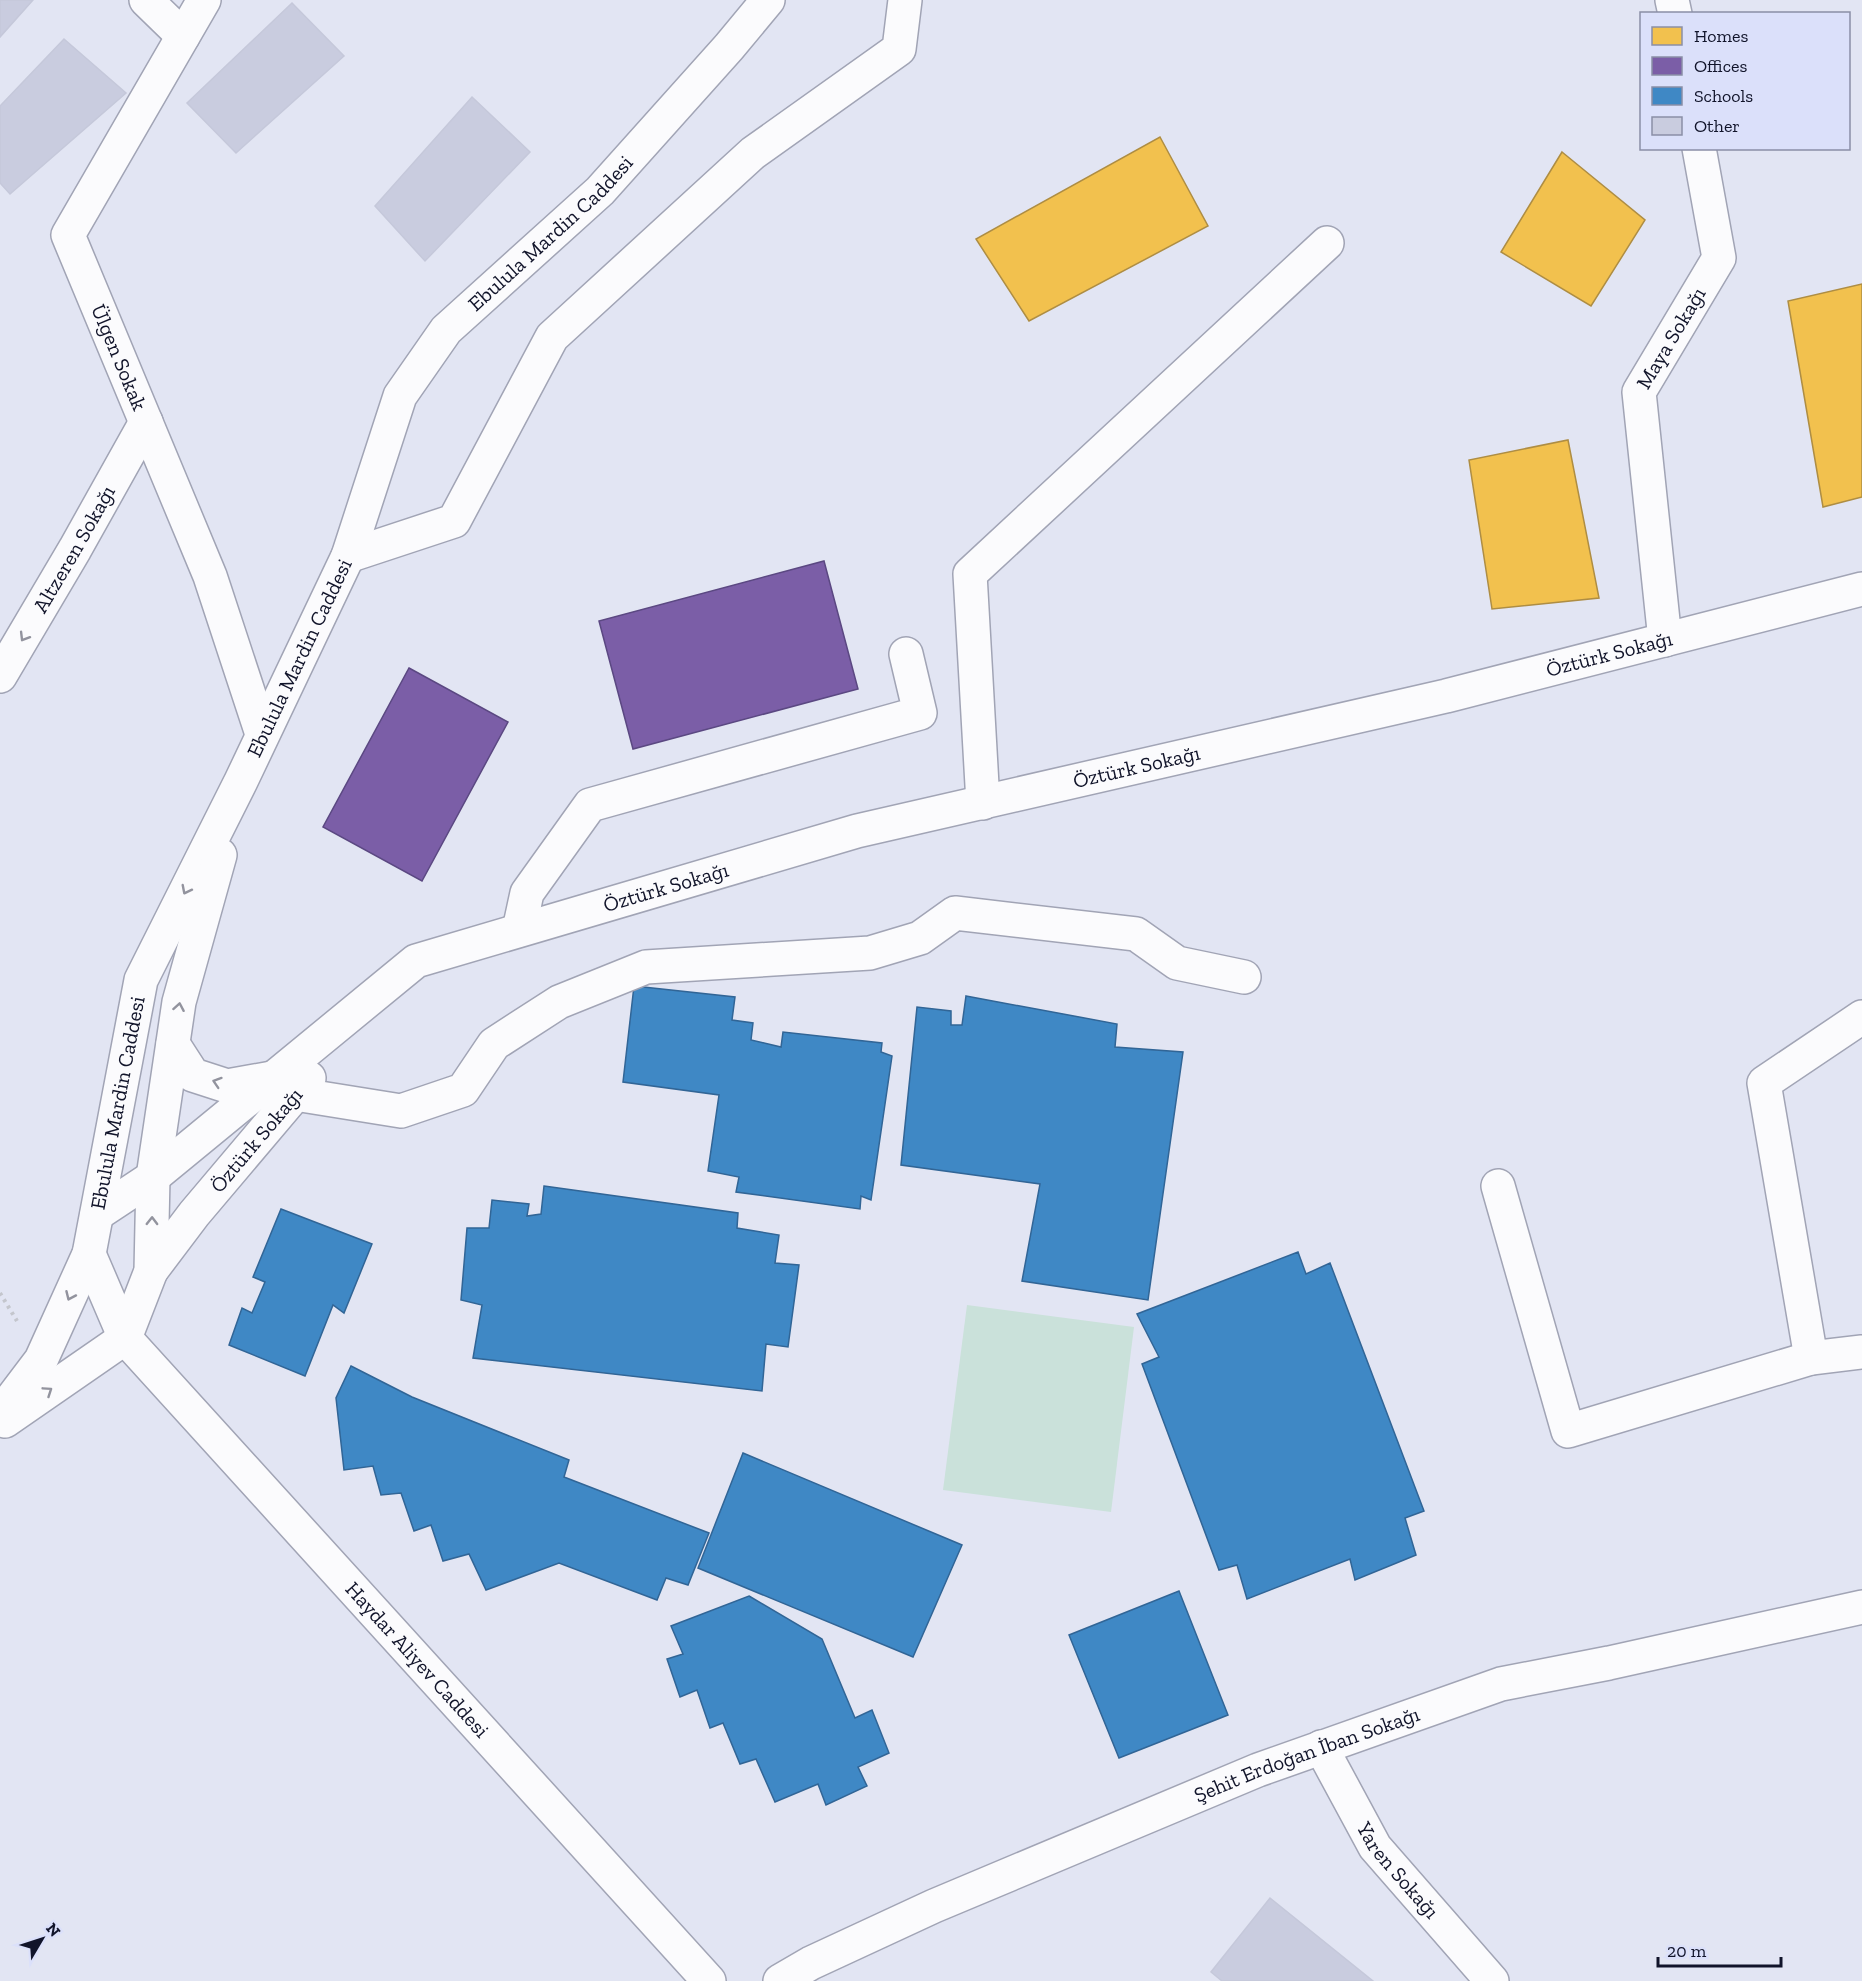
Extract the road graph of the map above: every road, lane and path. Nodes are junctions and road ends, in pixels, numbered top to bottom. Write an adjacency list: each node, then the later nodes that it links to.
1 (146, 0): 5 (street)
2 (204, 0): 5 (street, Ülgen Sokak)
3 (768, 0): 9 (street, Ebulula Mardin Caddesi)
4 (905, 0): 9 (street)
5 (183, 36): 8 (street, Ülgen Sokak)
6 (1699, 150): 11 (street, Maya Sokağı)
7 (1327, 243): 16 (street)
8 (146, 422): 13 (street, Altzeren Sokağı, one-way to 13); 14 (street, Ülgen Sokak)
9 (348, 556): 14 (street, Ebulula Mardin Caddesi)
10 (1862, 589): 11 (street, Öztürk Sokağı)
11 (1665, 640): 16 (street, Öztürk Sokağı)
12 (906, 654): 17 (street)
13 (0, 676)
14 (262, 734): 15 (street, Ebulula Mardin Caddesi)
15 (241, 781): 20 (street, one-way to 15); 24 (street, Ebulula Mardin Caddesi, one-way to 24)
16 (983, 803): 17 (street, Öztürk Sokağı)
17 (519, 930): 21 (street, Öztürk Sokağı)
18 (1244, 977): 21 (street)
19 (1862, 1017): 29 (street)
20 (173, 1044): 21 (street, one-way to 20); 22 (street)
21 (285, 1085): 22 (street, Öztürk Sokağı); 26 (street, Öztürk Sokağı)
22 (153, 1177): 24 (street, Öztürk Sokağı); 26 (street, one-way to 22)
23 (1498, 1186): 29 (street)
24 (97, 1214): 25 (street, Ebulula Mardin Caddesi)
25 (89, 1254): 27 (street, Haydar Aliyev Caddesi); 30 (street, Ebulula Mardin Caddesi, one-way to 30)
26 (151, 1271): 27 (street)
27 (125, 1338): 31 (street, one-way to 27); 34 (street, Haydar Aliyev Caddesi)
28 (1862, 1352): 29 (street)
29 (1811, 1358)
30 (0, 1414)
31 (0, 1424)
32 (1862, 1607): 33 (street, Şehit Erdoğan İban Sokağı)
33 (1321, 1747): 35 (street, Şehit Erdoğan İban Sokağı); 36 (street, Yaren Sokağı)
34 (709, 1981)
35 (780, 1981)
36 (1492, 1981)

